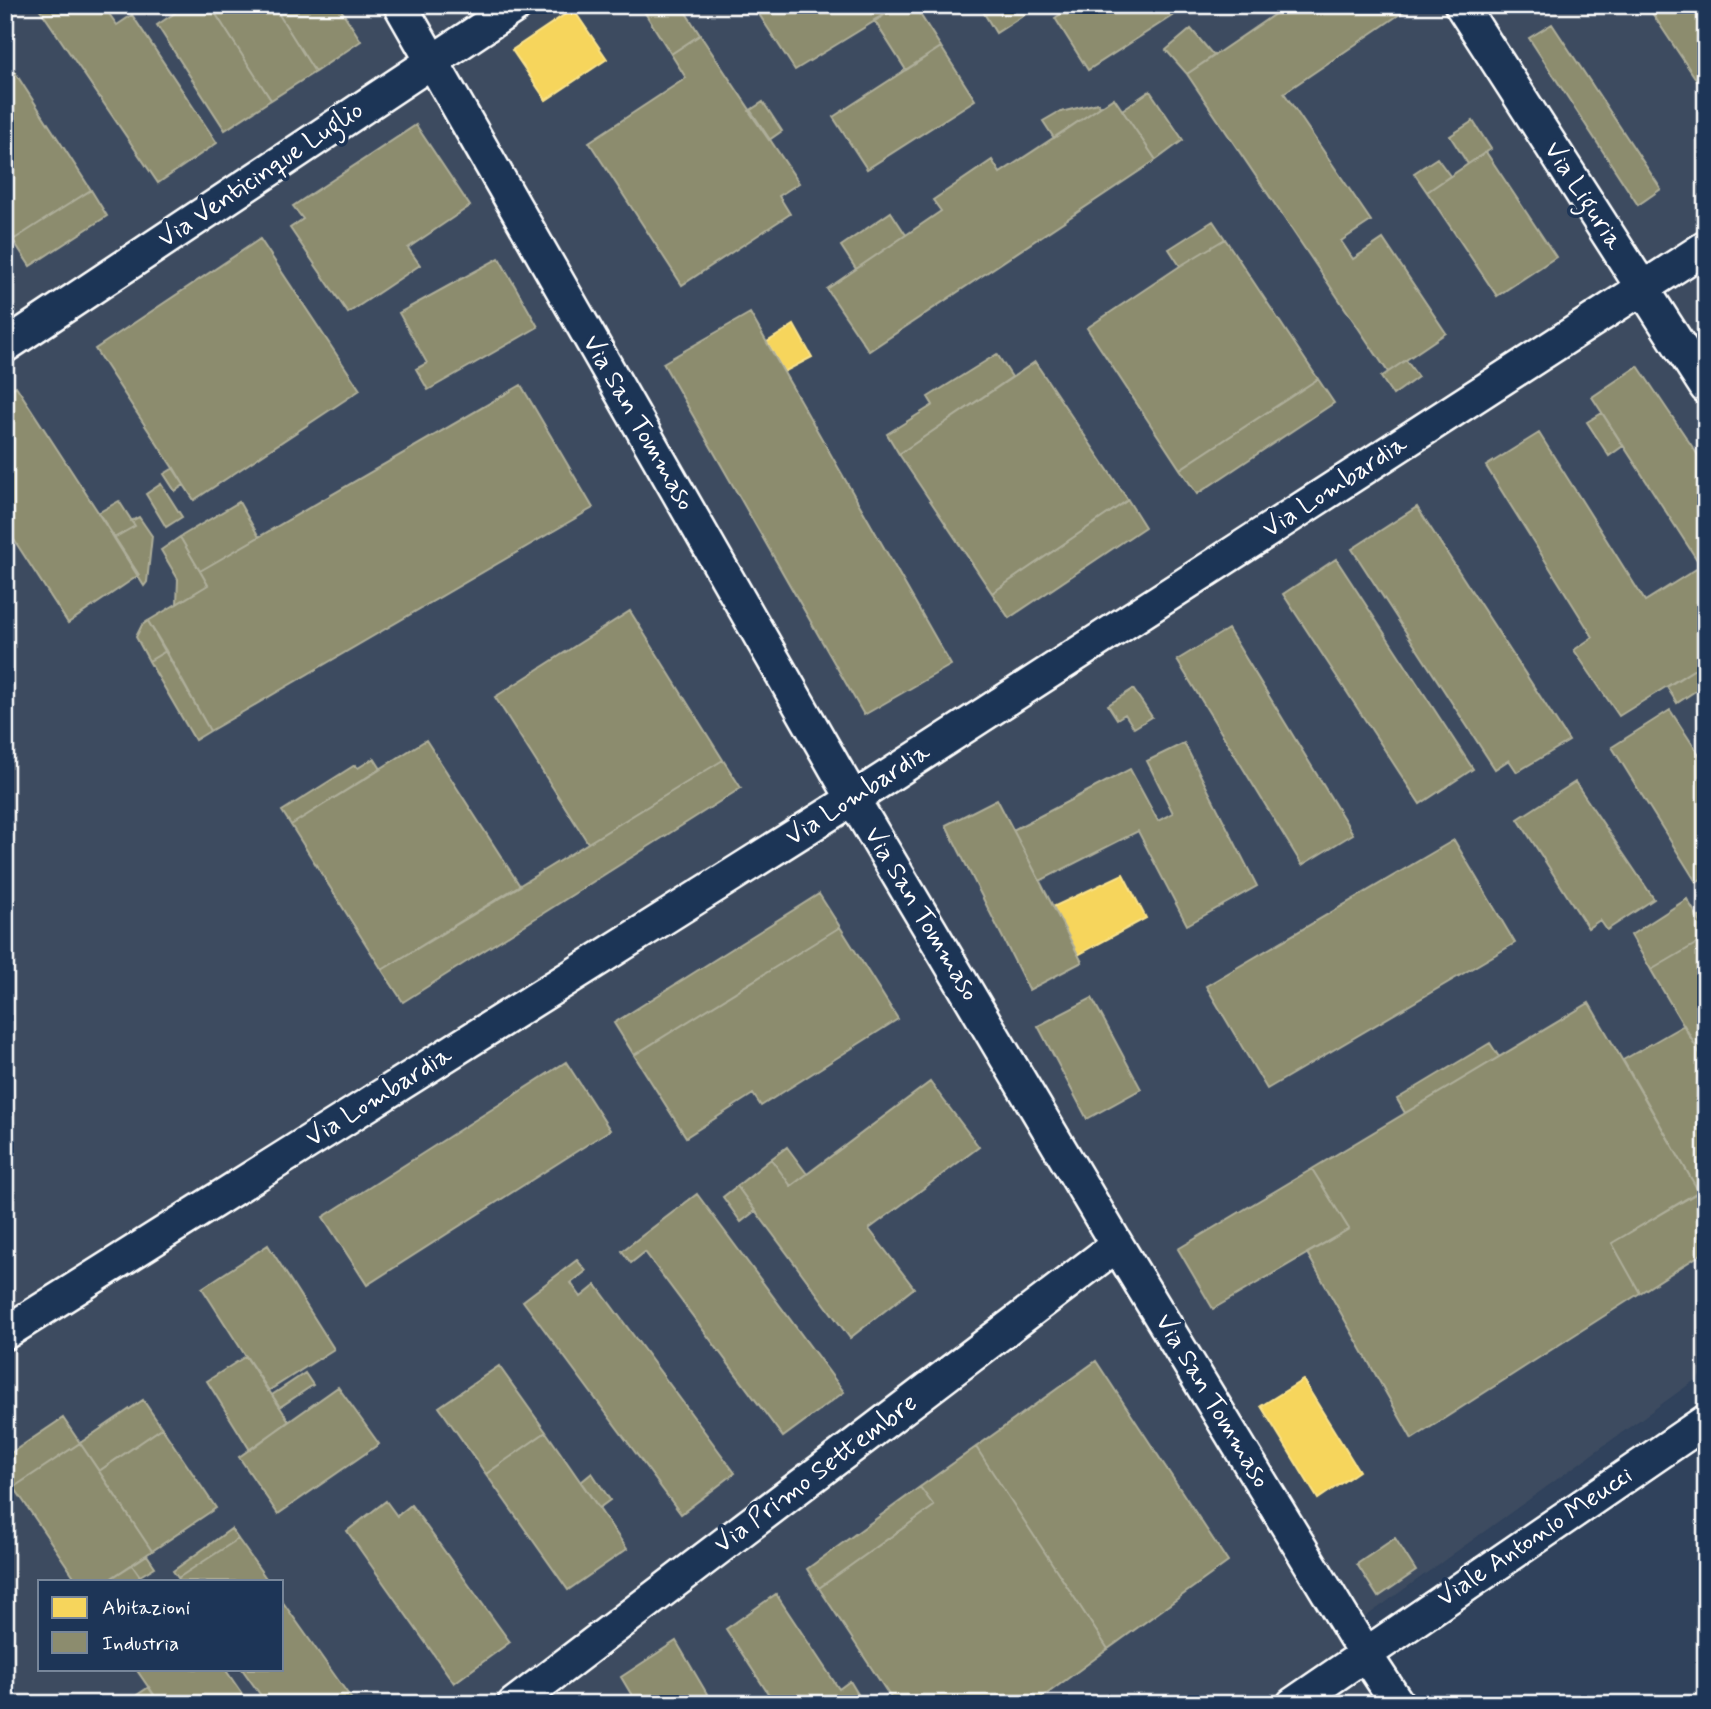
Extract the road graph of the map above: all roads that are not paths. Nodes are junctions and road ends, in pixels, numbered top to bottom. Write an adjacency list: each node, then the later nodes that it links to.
1 (400, 5): 4 (street, Via San Tommaso)
2 (517, 5): 4 (street, Via Venticinque Luglio)
3 (1461, 5): 6 (street, Via Liguria)
4 (430, 62): 7 (street, Via Venticinque Luglio); 9 (street, Via San Tommaso)
5 (1706, 247): 6 (street, Via Lombardia)
6 (1642, 289): 8 (street, Via Liguria); 9 (street, Via Lombardia)
7 (5, 346)
8 (1706, 387)
9 (853, 799): 10 (street, Via San Tommaso); 11 (street, Via Lombardia)
10 (1117, 1245): 13 (street, Via San Tommaso); 14 (street, Via Primo Settembre)
11 (5, 1333)
12 (1706, 1421): 13 (street, Viale Antonio Meucci)
13 (1365, 1654): 15 (street, Viale Antonio Meucci); 16 (street, Via San Tommaso)
14 (514, 1704)
15 (1293, 1704)
16 (1398, 1704)

